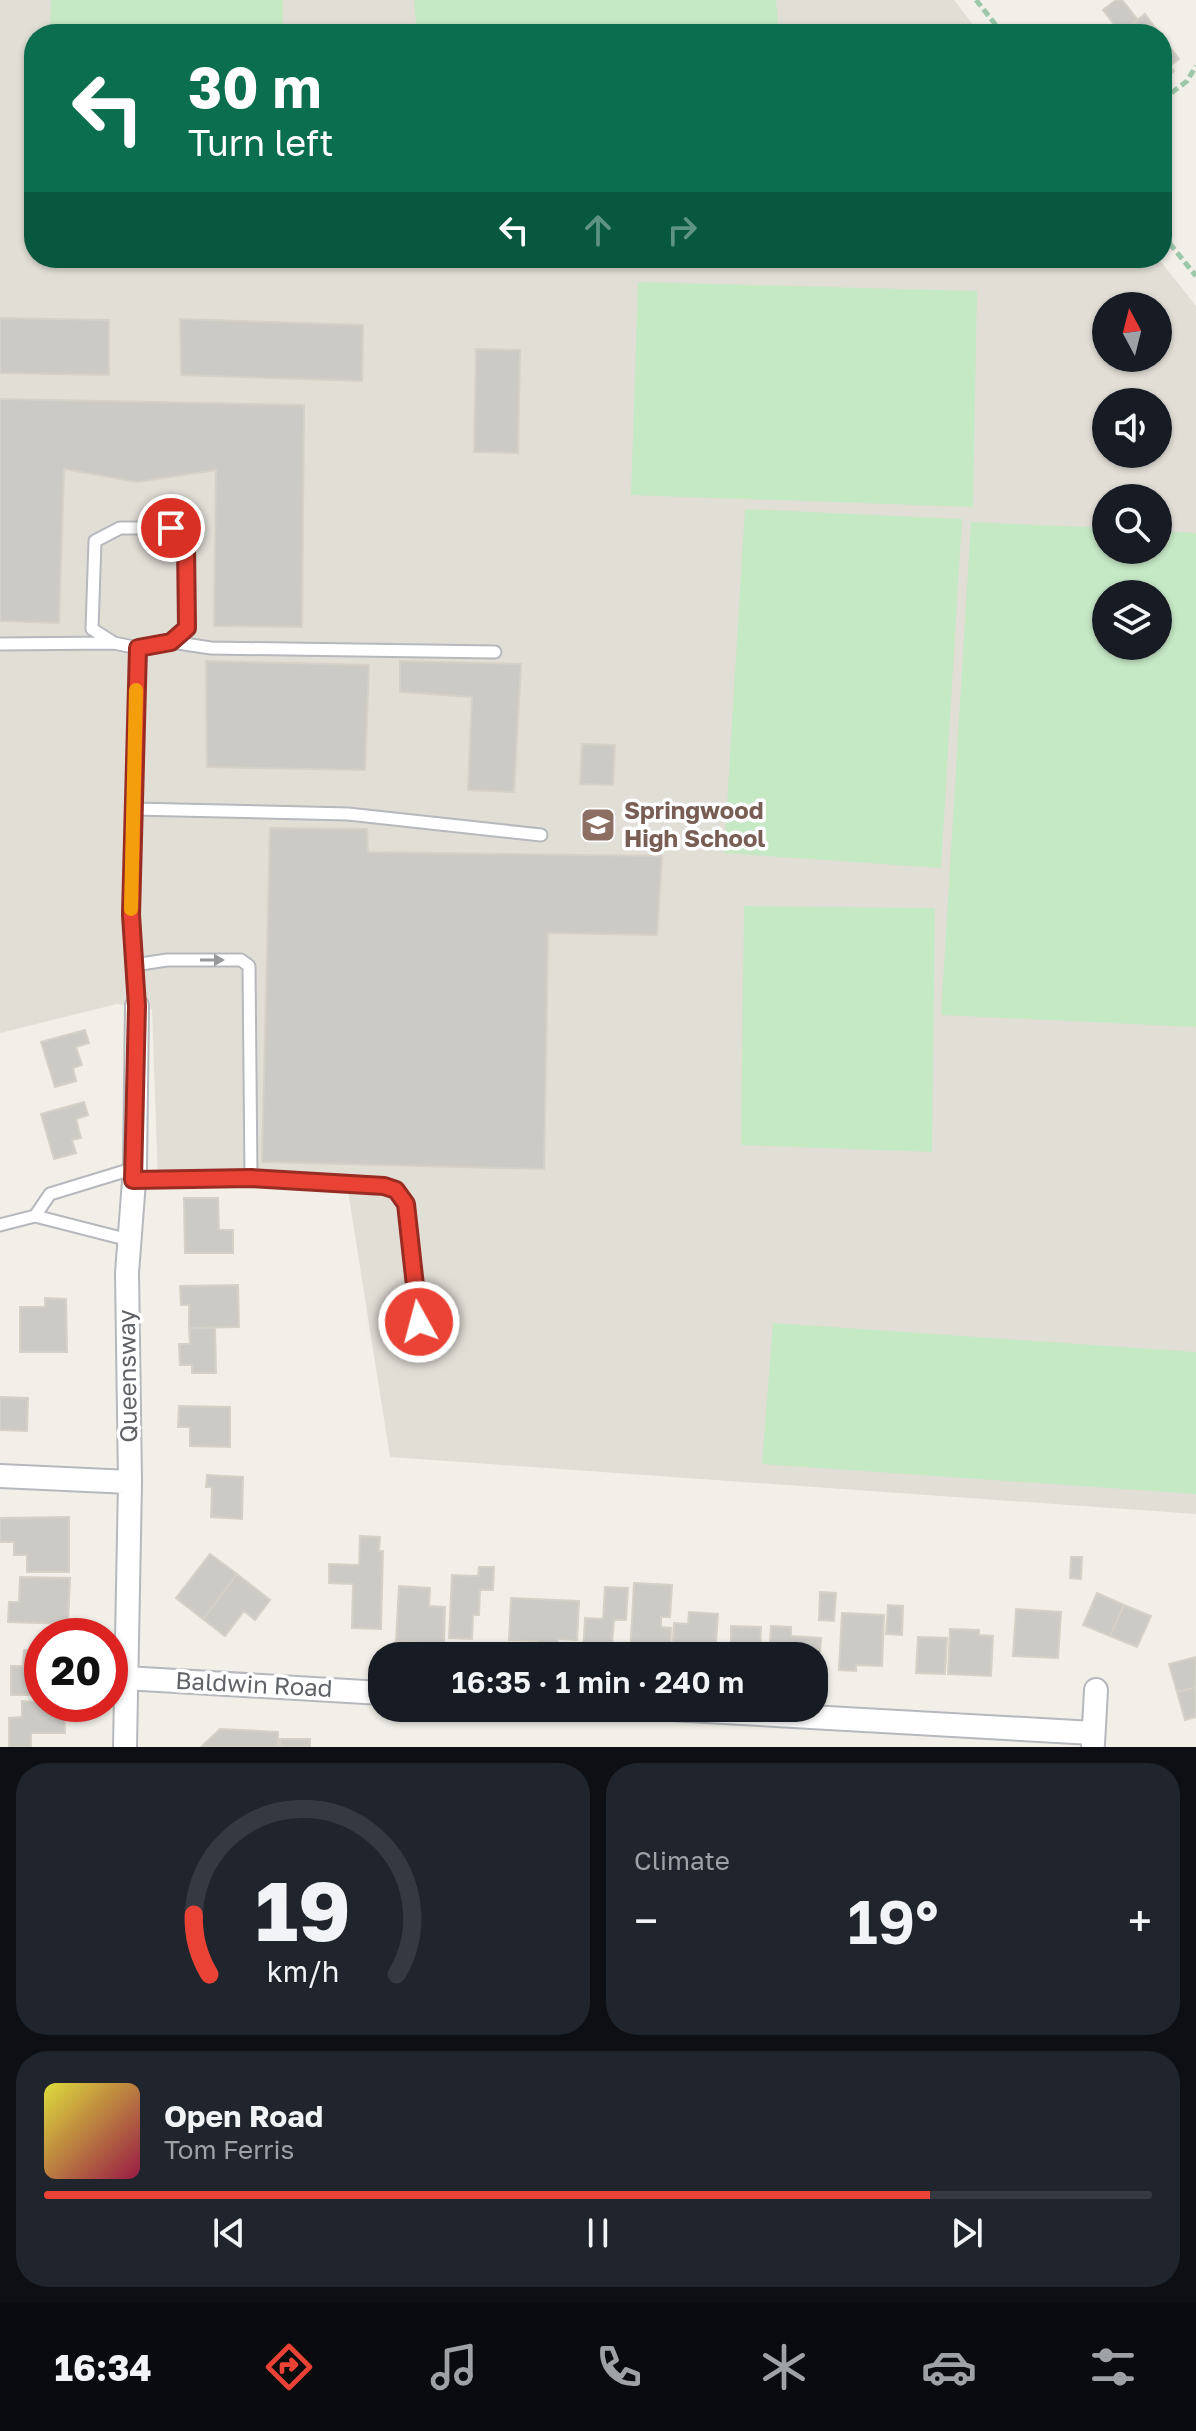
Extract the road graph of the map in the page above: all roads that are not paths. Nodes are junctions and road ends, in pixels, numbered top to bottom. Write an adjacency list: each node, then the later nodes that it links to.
1 (171, 642): 2 (lane); 4 (lane); 5 (lane)
2 (114, 643): 3 (lane); 4 (lane)
3 (0, 644)
4 (138, 648): 6 (lane)
5 (495, 652)
6 (133, 809): 7 (lane); 8 (lane)
7 (541, 835)
8 (134, 965): 9 (lane); 11 (lane, one-way to 11)
9 (137, 1006): 10 (street, Queensway)
10 (134, 1174): 11 (lane); 12 (lane); 14 (street, Queensway)
11 (251, 1178): 15 (lane)
12 (35, 1216): 13 (lane); 14 (lane)
13 (0, 1225)
14 (129, 1240): 17 (street, Queensway)
15 (419, 1322)
16 (0, 1476): 17 (street)
17 (130, 1482): 18 (street, Queensway)
18 (127, 1618)
19 (128, 1678): 21 (street, Baldwin Road)
20 (1096, 1690): 24 (street)
21 (368, 1692)
22 (828, 1721): 24 (street)
23 (125, 1722): 25 (street, Queensway)
24 (1093, 1740)
25 (125, 1747)

